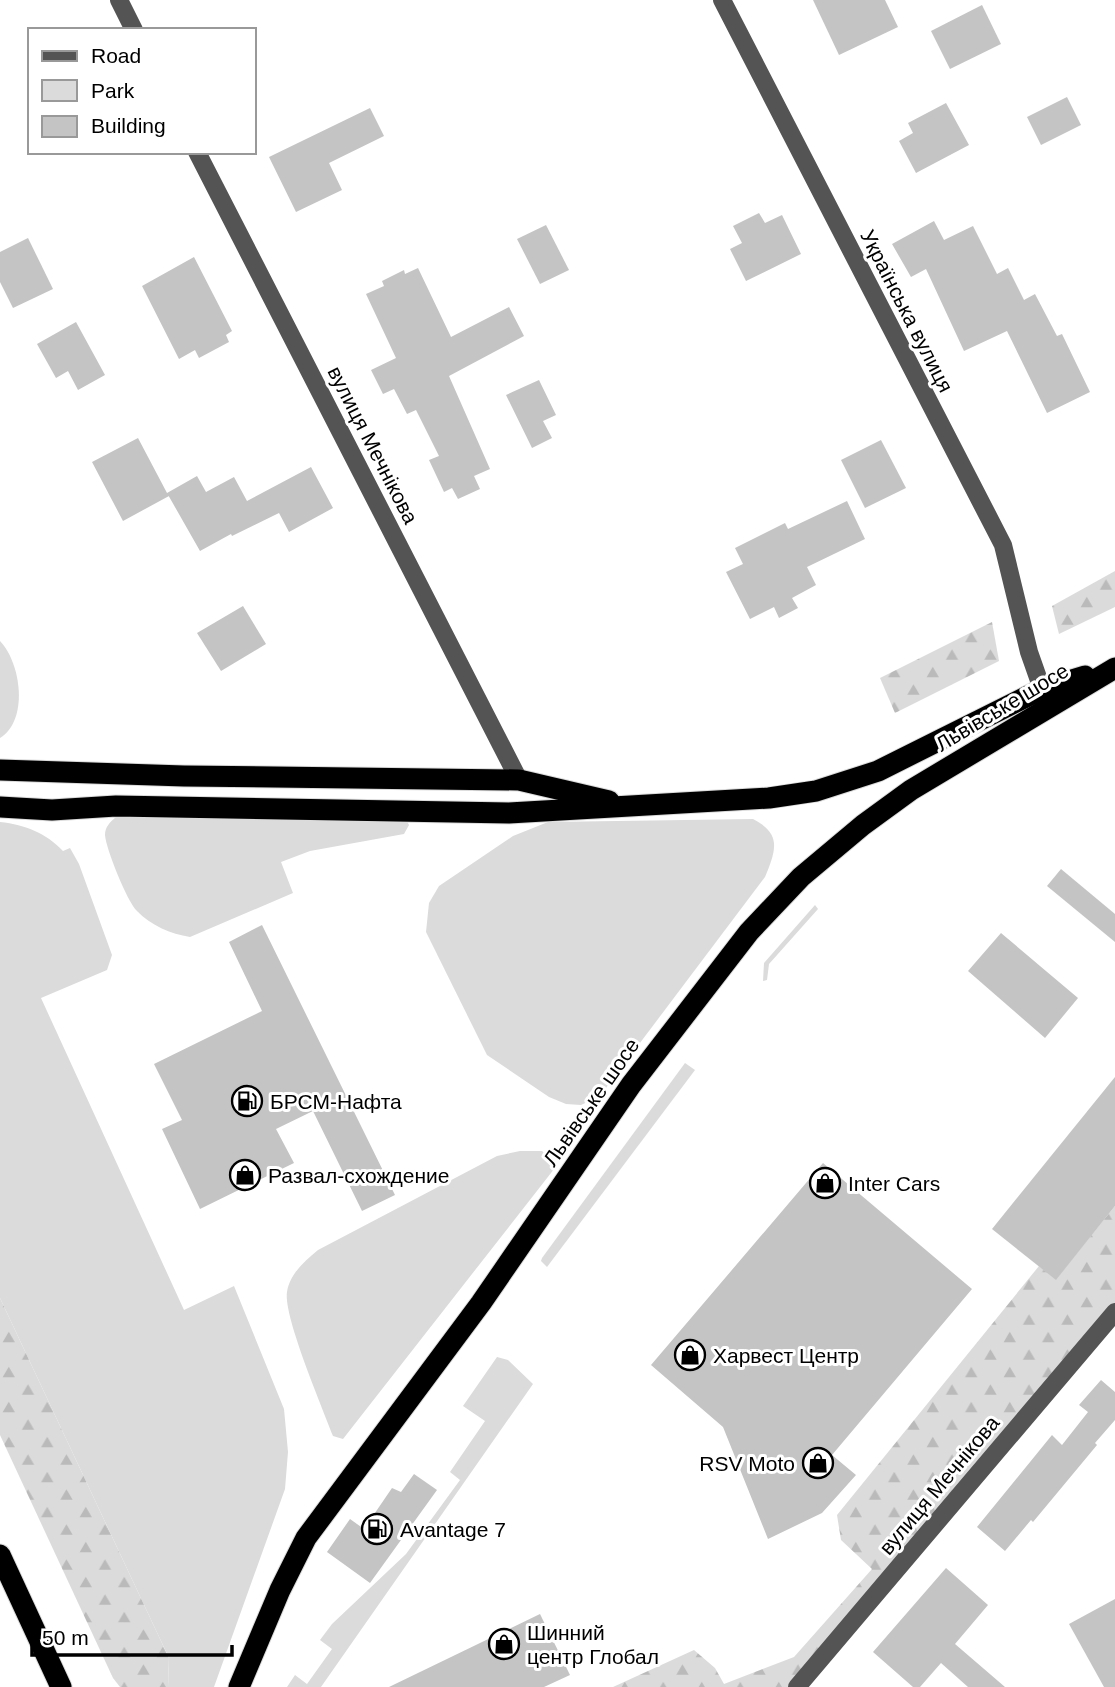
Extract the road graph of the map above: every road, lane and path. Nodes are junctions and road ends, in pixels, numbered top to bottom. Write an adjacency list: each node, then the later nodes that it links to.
1 (119, 0): 3 (street)
2 (722, 0): 6 (street, Українська вулиця)
3 (133, 28)
4 (198, 154): 8 (street, вулиця Мечнікова)
5 (1115, 668): 6 (highway); 14 (highway, Львівське шосе)
6 (1042, 689): 10 (highway)
7 (0, 770): 8 (highway)
8 (519, 780): 10 (highway)
9 (0, 807): 10 (highway)
10 (635, 807)
11 (1115, 1312): 15 (street, вулиця Мечнікова)
12 (0, 1555): 13 (highway)
13 (61, 1687)
14 (239, 1687)
15 (797, 1687)

